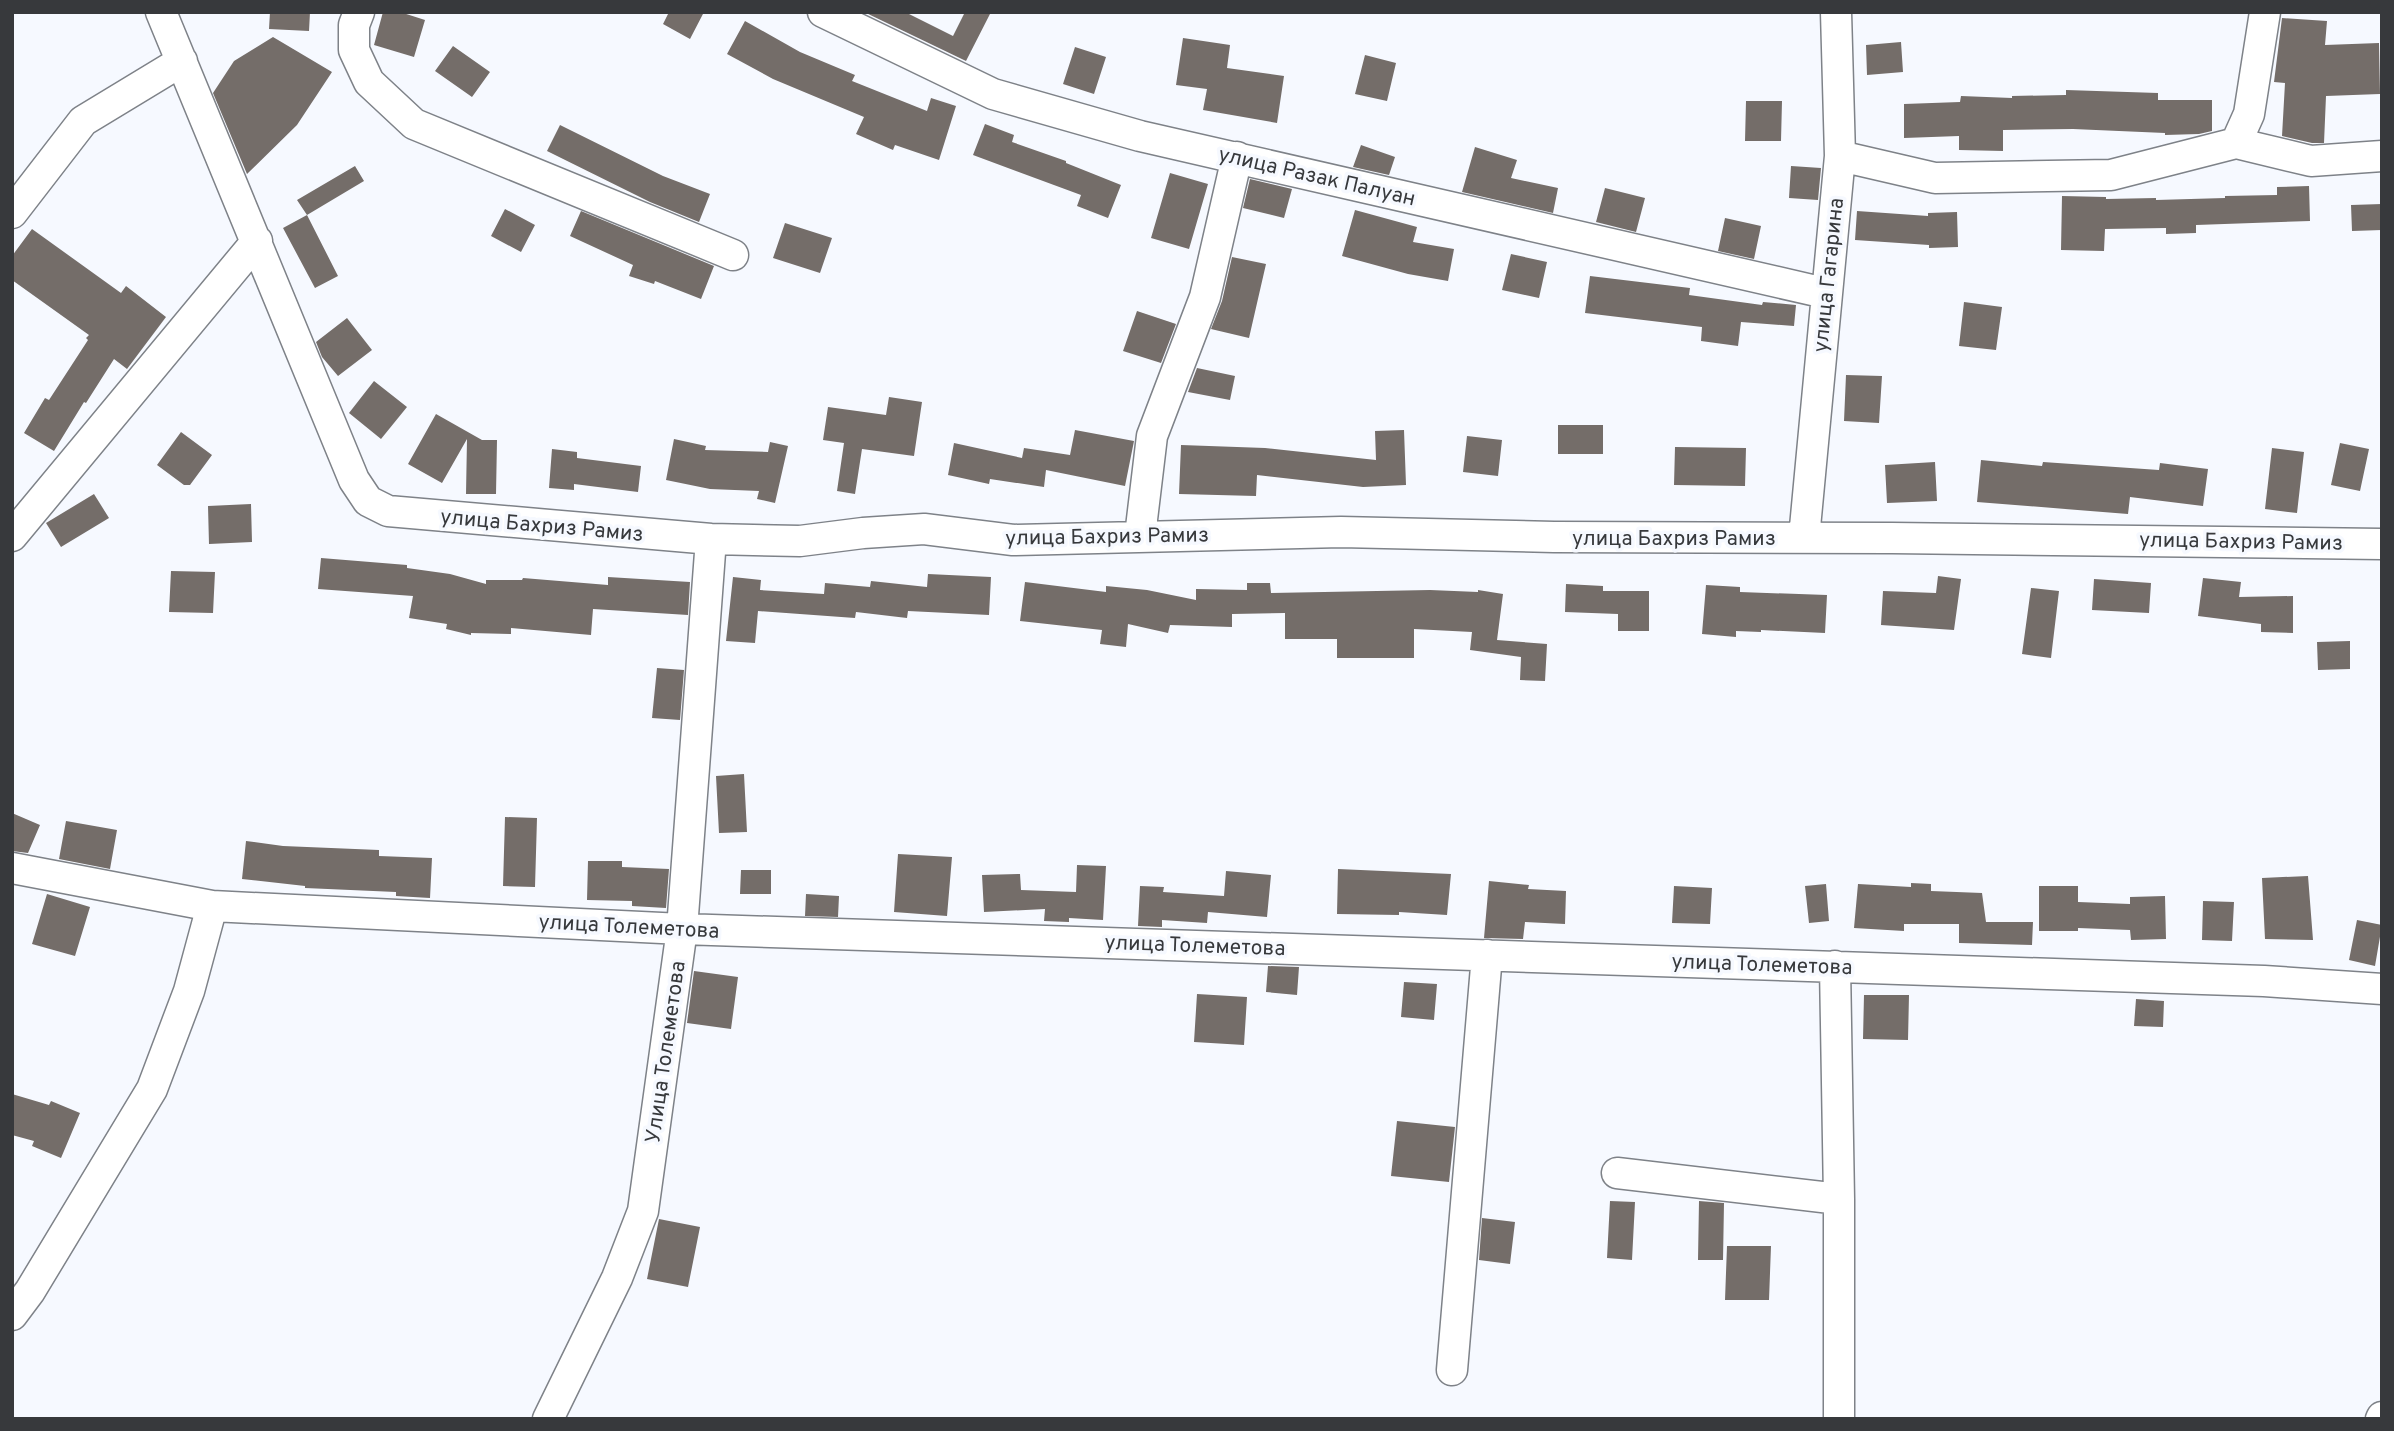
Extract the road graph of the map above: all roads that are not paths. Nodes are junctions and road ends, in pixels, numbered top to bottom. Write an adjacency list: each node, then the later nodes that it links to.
1 (161, 12): 6 (street, улица Бахриз Рамиз)
2 (359, 12): 13 (street)
3 (823, 12): 10 (street, улица Разак Палуан)
4 (1836, 12): 8 (street, улица Гагарина)
5 (2264, 12): 7 (street)
6 (182, 61): 11 (street); 12 (street, улица Бахриз Рамиз)
7 (2236, 143): 8 (street); 9 (street)
8 (1840, 156): 14 (street, улица Гагарина)
9 (2382, 156)
10 (1237, 157): 14 (street, улица Разак Палуан); 16 (street)
11 (12, 213)
12 (257, 241): 15 (street); 18 (street, улица Бахриз Рамиз)
13 (733, 255)
14 (1825, 293): 17 (street, улица Гагарина)
15 (12, 536)
16 (1140, 536): 17 (street, улица Бахриз Рамиз); 18 (street, улица Бахриз Рамиз)
17 (1804, 538): 19 (street, улица Бахриз Рамиз)
18 (711, 539): 22 (street, Улица Толеметова)
19 (2382, 544)
20 (12, 868): 21 (street, улица Толеметова)
21 (212, 906): 22 (street, улица Толеметова); 28 (street)
22 (682, 929): 23 (street, улица Толеметова); 30 (street, Улица Толеметова)
23 (1487, 955): 24 (street, улица Толеметова); 29 (street)
24 (1835, 966): 25 (street, улица Толеметова); 27 (street)
25 (2382, 989)
26 (1617, 1173): 27 (street)
27 (1839, 1199): 31 (street)
28 (12, 1315)
29 (1452, 1370)
30 (548, 1419)
31 (1839, 1419)

